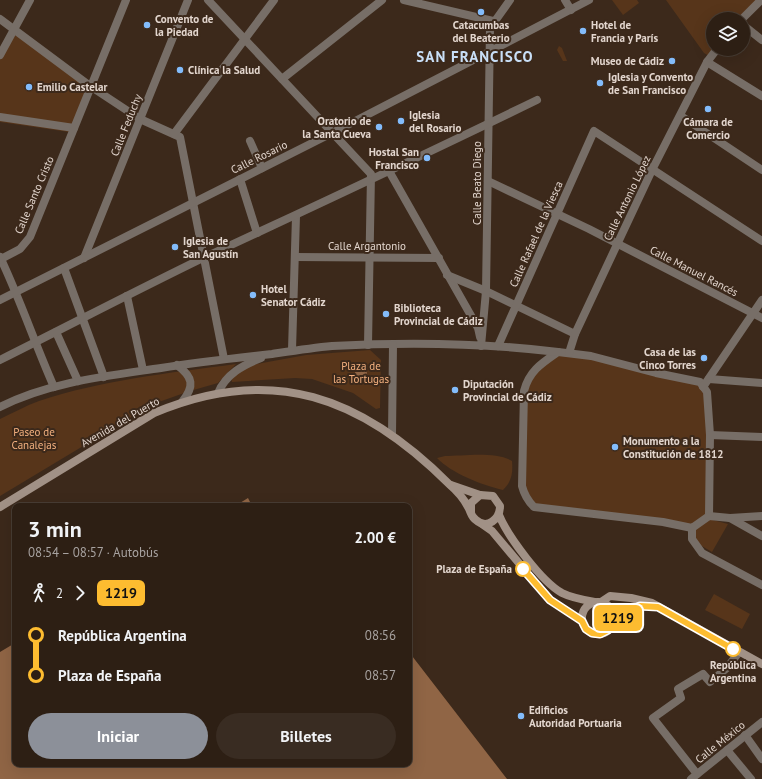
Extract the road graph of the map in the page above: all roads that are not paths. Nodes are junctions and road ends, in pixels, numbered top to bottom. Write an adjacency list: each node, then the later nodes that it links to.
1 (30, 0): 16 (street)
2 (126, 0): 25 (street, Calle Santo Cristo)
3 (188, 0): 30 (street, Calle Feduchy)
4 (208, 0): 18 (street)
5 (274, 0): 18 (street)
6 (382, 0): 24 (street)
7 (404, 0): 15 (street)
8 (510, 0): 15 (street)
9 (565, 0): 12 (street)
10 (589, 0): 12 (street, Calle Rosario)
11 (761, 0): 13 (street)
12 (571, 10): 20 (street, Calle Rosario)
13 (749, 12)
14 (0, 20): 16 (street)
15 (493, 21): 20 (street, Calle Beato Diego)
16 (13, 30): 21 (street); 25 (street)
17 (750, 31): 19 (street)
18 (245, 39): 24 (street); 34 (street)
19 (762, 40)
20 (490, 52): 31 (street, Calle Beato Diego); 33 (street, Calle Rosario)
21 (0, 55)
22 (711, 56): 23 (street, Calle Antonio López)
23 (709, 59): 26 (street); 28 (street, Calle Antonio López)
24 (282, 79): 33 (street)
25 (90, 86): 30 (street); 32 (street, Calle Santo Cristo)
26 (762, 96)
27 (537, 100): 31 (street)
28 (681, 116): 37 (street, Calle Antonio López); 38 (street)
29 (0, 117): 32 (street)
30 (140, 119): 34 (street); 52 (street, Calle Feduchy)
31 (488, 124): 39 (street); 42 (street, Calle Beato Diego)
32 (74, 128): 51 (street, Calle Santo Cristo)
33 (332, 133): 36 (street, Calle Rosario); 40 (street)
34 (174, 134): 43 (street)
35 (250, 141): 36 (street)
36 (262, 168): 41 (street, Calle Rosario)
37 (652, 170): 44 (street, Calle Rafael de la Viesca); 47 (street); 48 (street, Calle Antonio López)
38 (762, 170)
39 (389, 171): 40 (street); 54 (street)
40 (372, 178): 45 (street); 50 (street)
41 (240, 179): 43 (street, Calle Rosario); 46 (street)
42 (488, 181): 44 (street, Calle Manuel Rancés); 57 (street, Calle Beato Diego)
43 (194, 202): 52 (street, Calle Rosario); 53 (street)
44 (556, 214): 48 (street, Calle Manuel Rancés); 62 (street, Calle Rafael de la Viesca)
45 (296, 216): 46 (street); 49 (street)
46 (257, 233): 53 (street)
47 (762, 241)
48 (617, 244): 63 (street, Calle Manuel Rancés); 67 (street, Calle Antonio López)
49 (295, 257): 50 (street, Calle Argantonio); 73 (street)
50 (370, 257): 54 (street, Calle Argantonio); 70 (street)
51 (1, 258): 58 (street)
52 (84, 258): 55 (street, Calle Rosario)
53 (204, 258): 59 (street); 77 (street)
54 (439, 258): 56 (street)
55 (64, 268): 58 (street, Calle Rosario); 64 (street)
56 (447, 275): 57 (street); 71 (street)
57 (486, 290): 62 (street); 71 (street, Calle Beato Diego)
58 (16, 291): 60 (street, Calle Rosario); 68 (street)
59 (127, 296): 64 (street); 80 (street)
60 (0, 300)
61 (762, 300): 63 (street)
62 (516, 306): 67 (street); 72 (street, Calle Rafael de la Viesca)
63 (753, 313): 65 (street, Calle Manuel Rancés); 82 (street)
64 (83, 318): 66 (street); 81 (street)
65 (762, 318)
66 (56, 332): 68 (street); 83 (street)
67 (575, 334): 76 (street, Calle Antonio López)
68 (34, 342): 78 (street); 85 (street)
69 (393, 344): 70 (street); 71 (street); 90 (street)
70 (368, 345): 73 (street)
71 (481, 346): 72 (street)
72 (498, 346): 74 (street)
73 (292, 350): 75 (street)
74 (558, 352): 76 (street); 102 (street)
75 (274, 353): 77 (street); 87 (street)
76 (569, 353): 86 (street)
77 (224, 359): 79 (street)
78 (0, 360)
79 (177, 365): 80 (street); 88 (street)
80 (143, 370): 81 (street)
81 (104, 377): 83 (street)
82 (709, 379): 84 (street); 86 (street)
83 (78, 381): 85 (street)
84 (762, 383)
85 (54, 386): 89 (street)
86 (703, 387): 91 (street)
87 (218, 393): 88 (street, Avenida del Puerto); 90 (street, Avenida del Puerto)
88 (182, 402): 95 (street, Avenida del Puerto)
89 (0, 407)
90 (392, 435): 93 (street, Avenida del Puerto)
91 (710, 435): 92 (street); 98 (street)
92 (762, 436)
93 (450, 484): 94 (street, Avenida del Puerto); 96 (street, Avenida del Puerto)
94 (480, 495): 96 (street); 97 (street)
95 (0, 507)
96 (470, 512): 101 (street)
97 (499, 515): 101 (street); 105 (street)
98 (709, 516): 100 (street); 102 (street)
99 (762, 516): 100 (street)
100 (730, 518): 103 (street)
101 (482, 524): 107 (street)
102 (692, 528): 104 (street)
103 (762, 536)
104 (762, 585)
105 (598, 602): 106 (street); 107 (street); 108 (street)
106 (658, 607): 108 (street); 109 (street)
107 (582, 621): 108 (street)
108 (614, 621)
109 (739, 652): 110 (street); 115 (street)
110 (762, 664)
111 (762, 722): 112 (street, Calle México)
112 (745, 735): 113 (street, Calle México); 114 (street)
113 (727, 750): 115 (street, Calle México); 116 (street)
114 (762, 758)
115 (694, 777)
116 (751, 779)

